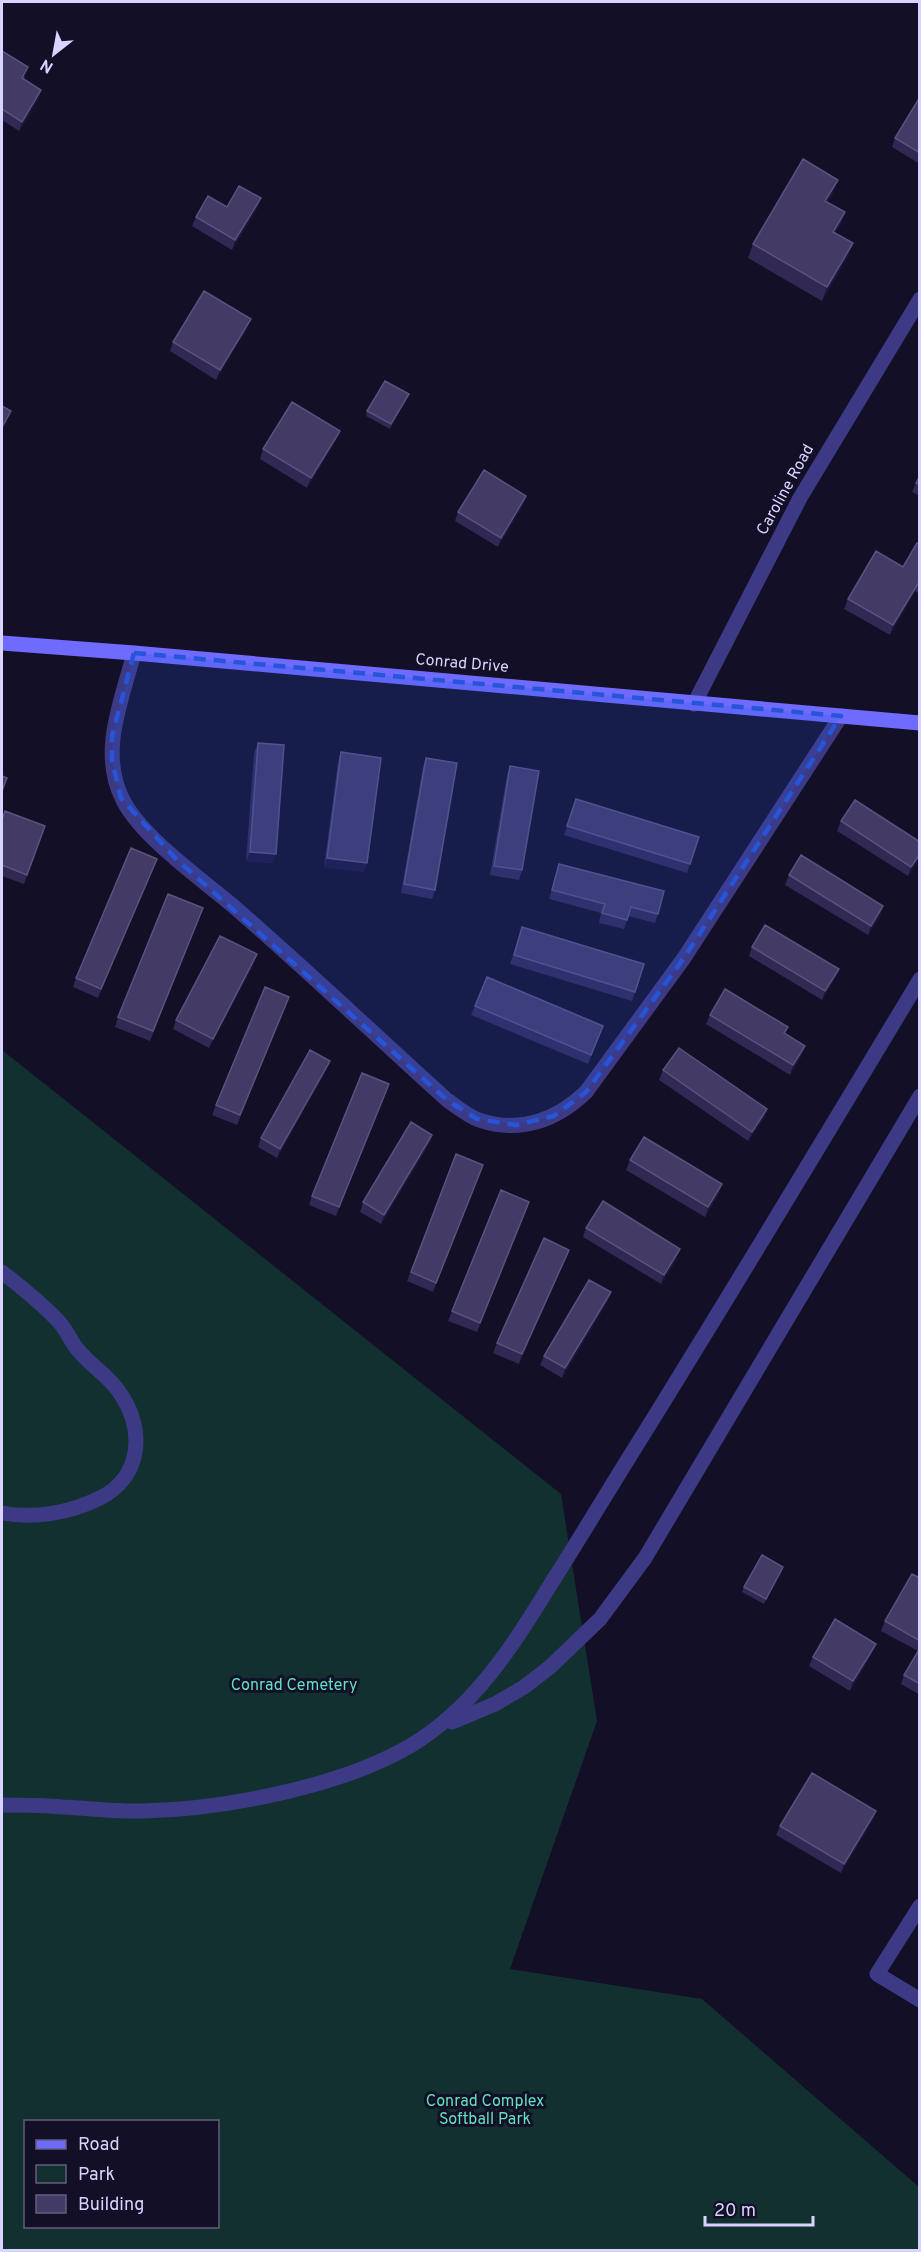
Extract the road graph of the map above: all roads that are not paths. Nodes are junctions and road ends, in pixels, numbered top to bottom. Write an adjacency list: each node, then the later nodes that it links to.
1 (920, 299): 4 (street, Caroline Road)
2 (2, 643): 3 (street, Conrad Drive)
3 (134, 653): 4 (street, Conrad Drive); 5 (street)
4 (694, 704): 5 (street, Conrad Drive)
5 (841, 716): 6 (street, Conrad Drive)
6 (920, 723)
7 (920, 979): 11 (street)
8 (920, 1096): 11 (street)
9 (2, 1272): 10 (street)
10 (2, 1513)
11 (438, 1727): 12 (street)
12 (2, 1805)
13 (920, 1906): 14 (street)
14 (920, 2000)

